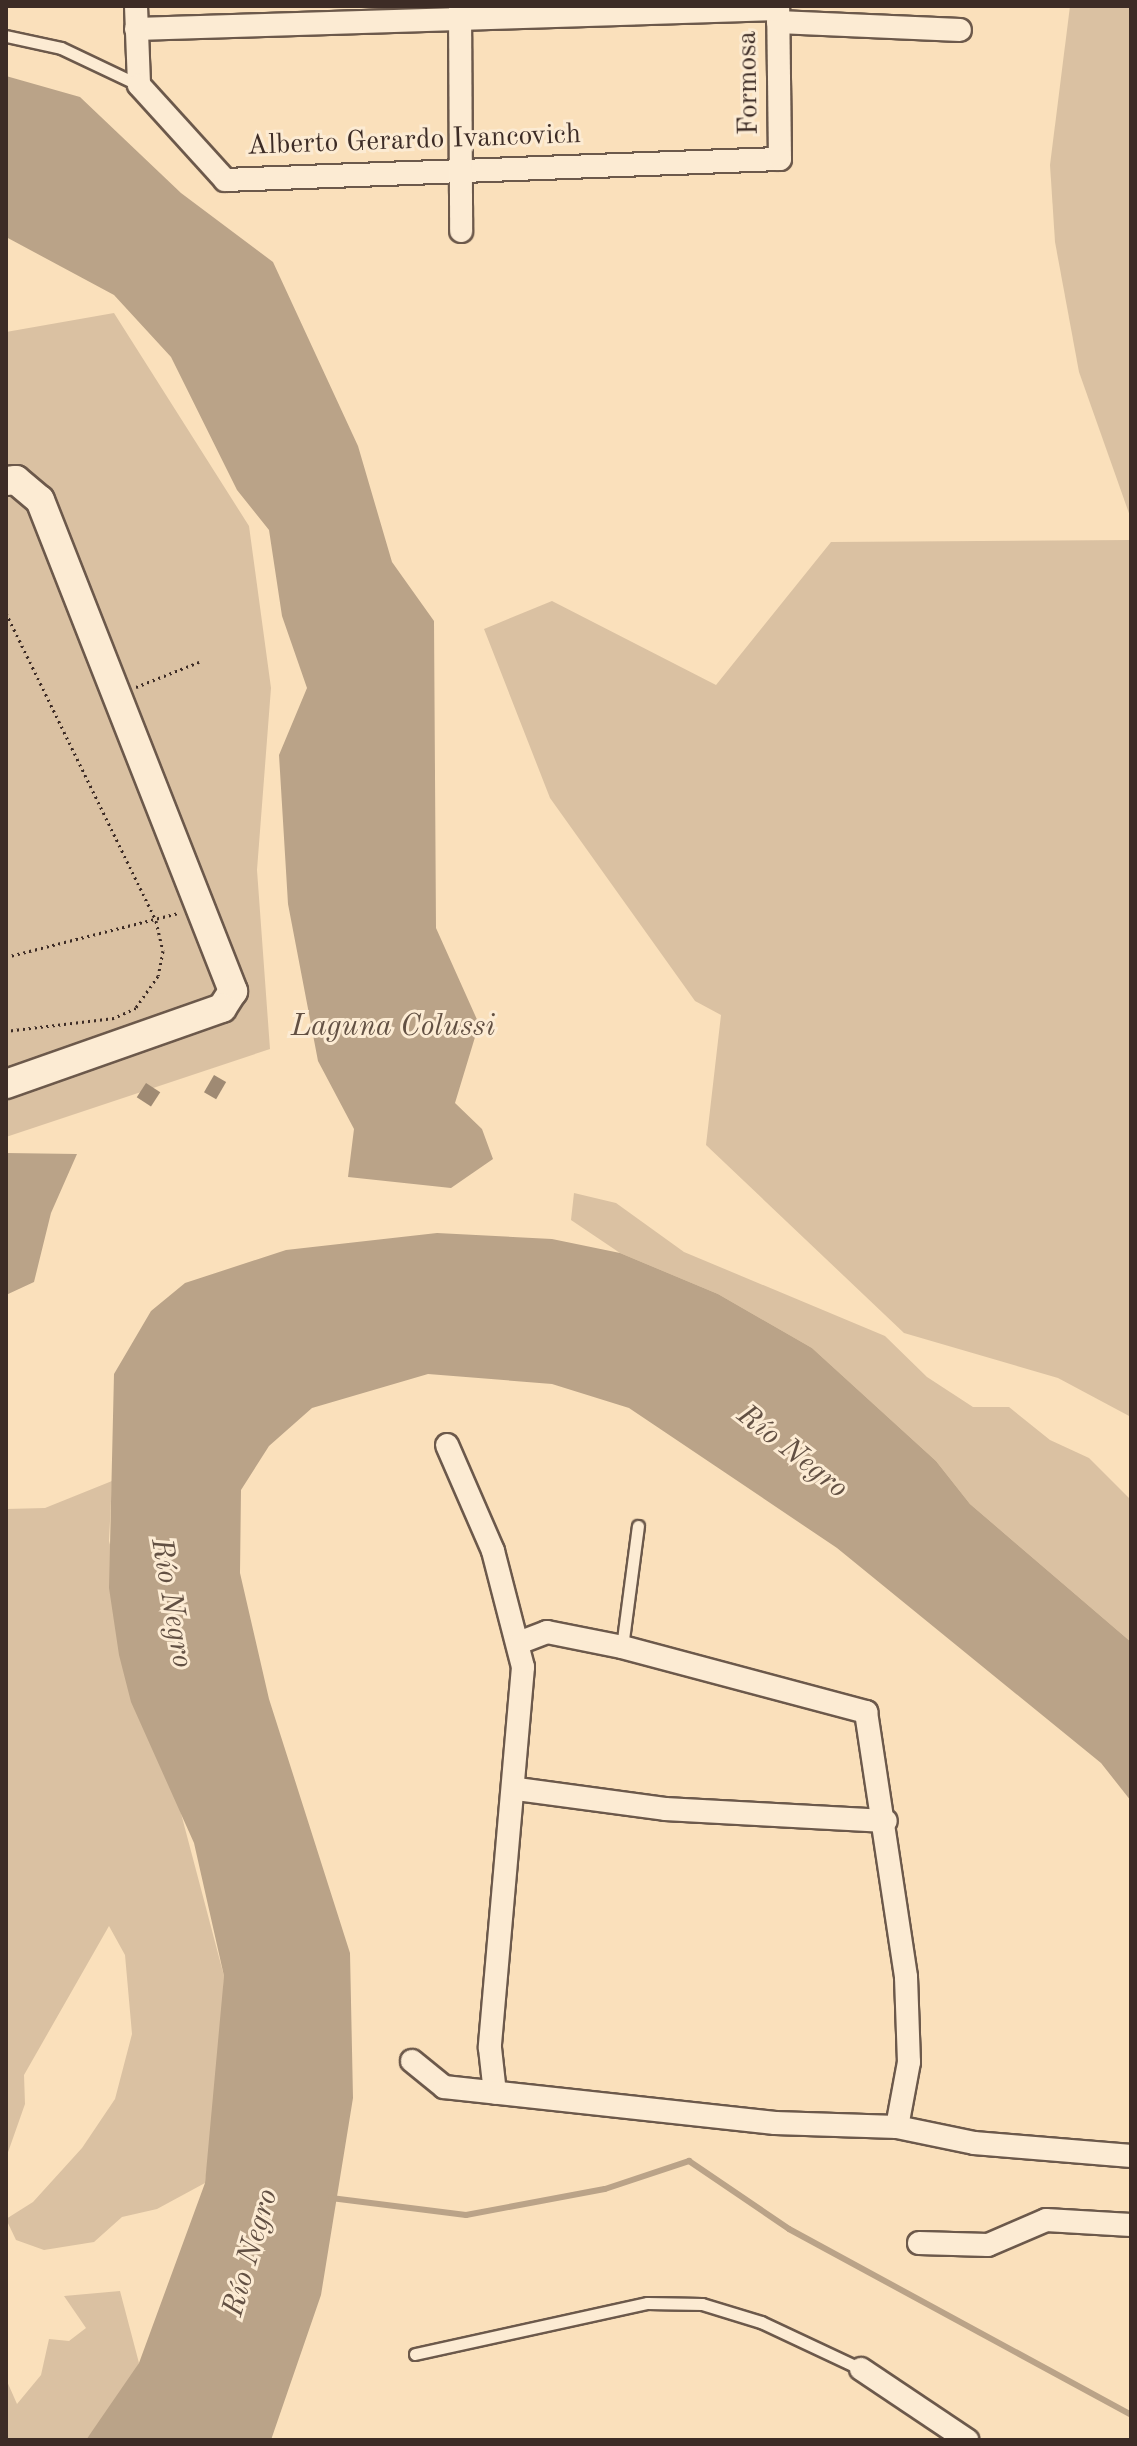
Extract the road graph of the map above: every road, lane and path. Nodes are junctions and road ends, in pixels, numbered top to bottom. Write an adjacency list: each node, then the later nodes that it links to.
1 (136, 6): 4 (street)
2 (778, 12): 3 (street); 5 (street); 8 (street, Formosa)
3 (460, 14): 4 (street); 9 (street)
4 (136, 29): 7 (street)
5 (960, 30)
6 (6, 36): 7 (lane, Alberto Gerardo Ivancovich)
7 (139, 85): 9 (street, Alberto Gerardo Ivancovich)
8 (780, 159): 9 (street, Alberto Gerardo Ivancovich)
9 (461, 168): 10 (street)
10 (461, 231)
11 (6, 481): 14 (street)
12 (6, 613): 16 (path)
13 (199, 662): 14 (path)
14 (117, 695): 15 (street)
15 (205, 903): 16 (path); 19 (street)
16 (156, 921): 17 (path); 18 (path)
17 (6, 957)
18 (6, 1031)
19 (6, 1084)
20 (447, 1445): 22 (street)
21 (638, 1526): 23 (lane)
22 (521, 1642): 23 (street); 24 (street)
23 (622, 1647): 25 (street)
24 (517, 1789): 25 (street); 27 (street)
25 (886, 1821): 28 (street)
26 (412, 2061): 27 (street)
27 (495, 2093): 28 (street)
28 (897, 2127): 29 (street)
29 (1131, 2156)
30 (1131, 2225): 31 (street)
31 (919, 2243)
32 (415, 2354): 33 (lane)
33 (861, 2369): 34 (street)
34 (967, 2440)

